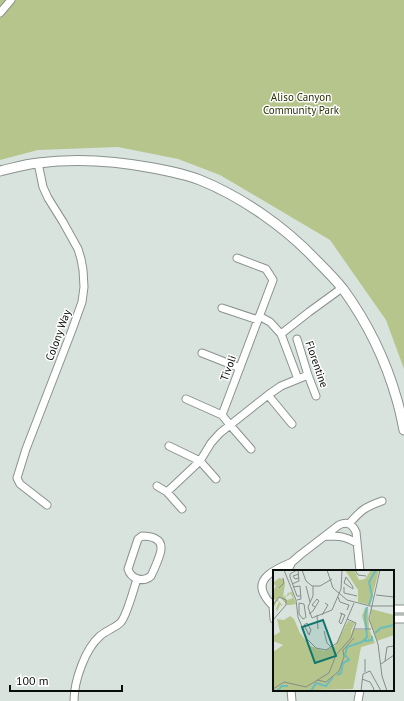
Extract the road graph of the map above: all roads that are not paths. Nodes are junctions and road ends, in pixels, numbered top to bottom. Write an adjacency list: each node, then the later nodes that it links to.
1 (11, 0): 2 (street)
2 (0, 13)
3 (38, 163): 4 (main road); 6 (main road); 29 (street, Colony Way)
4 (0, 171)
5 (236, 258): 8 (street, Tivoli)
6 (342, 288): 9 (street); 21 (main road)
7 (222, 308): 8 (street)
8 (259, 318): 9 (street); 12 (street, Tivoli)
9 (281, 334): 14 (street)
10 (297, 339): 13 (street, Florentine)
11 (202, 353): 12 (street)
12 (240, 368): 18 (street, Tivoli)
13 (308, 375): 14 (street); 16 (street, Florentine)
14 (298, 379): 15 (street)
15 (268, 395): 19 (street); 20 (street)
16 (316, 396)
17 (186, 399): 18 (street)
18 (222, 415): 20 (street)
19 (292, 424)
20 (230, 425): 23 (street); 24 (street)
21 (404, 430)
22 (169, 446): 24 (street)
23 (251, 449)
24 (200, 461): 25 (street); 27 (street)
25 (216, 479)
26 (157, 486): 27 (street)
27 (167, 492): 30 (street)
28 (382, 501): 31 (street)
29 (47, 505)
30 (182, 509)
31 (349, 524): 32 (street); 33 (street)
32 (325, 536): 33 (street); 34 (street)
33 (357, 543): 37 (street)
34 (292, 562): 35 (street); 36 (street)
35 (276, 570)
36 (288, 570)
37 (360, 570)
38 (273, 572): 40 (street)
39 (137, 578): 39 (street); 45 (street)
40 (273, 604)
41 (404, 618): 42 (street)
42 (394, 619)
43 (290, 691): 46 (street)
44 (360, 691): 47 (street)
45 (74, 701)
46 (292, 701)
47 (358, 701)

